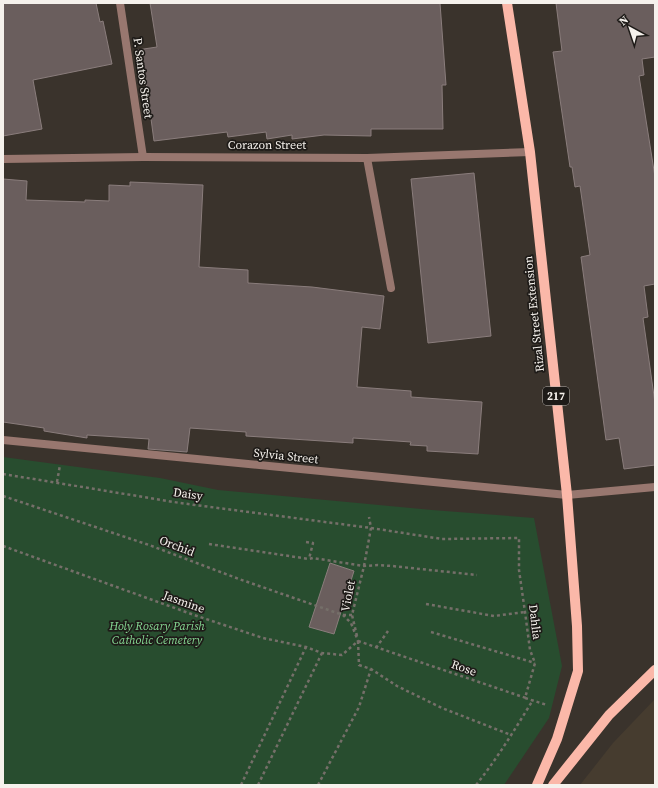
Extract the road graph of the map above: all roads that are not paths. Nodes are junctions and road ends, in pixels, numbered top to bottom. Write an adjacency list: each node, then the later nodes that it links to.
1 (120, 3): 4 (street, P. Santos Street)
2 (507, 3): 3 (main road, Rizal Street Extension / 217)
3 (530, 152): 5 (street, Corazon Street); 10 (main road, Rizal Street Extension / 217)
4 (143, 157): 5 (street, Corazon Street); 6 (street, Corazon Street)
5 (367, 158): 7 (street)
6 (3, 159)
7 (391, 288)
8 (3, 440): 10 (street, Sylvia Street)
9 (655, 487): 10 (street, Sylvia Street)
10 (567, 495): 12 (main road, Rizal Street Extension / 217)
11 (655, 670): 13 (main road)
12 (538, 785)
13 (553, 785)

